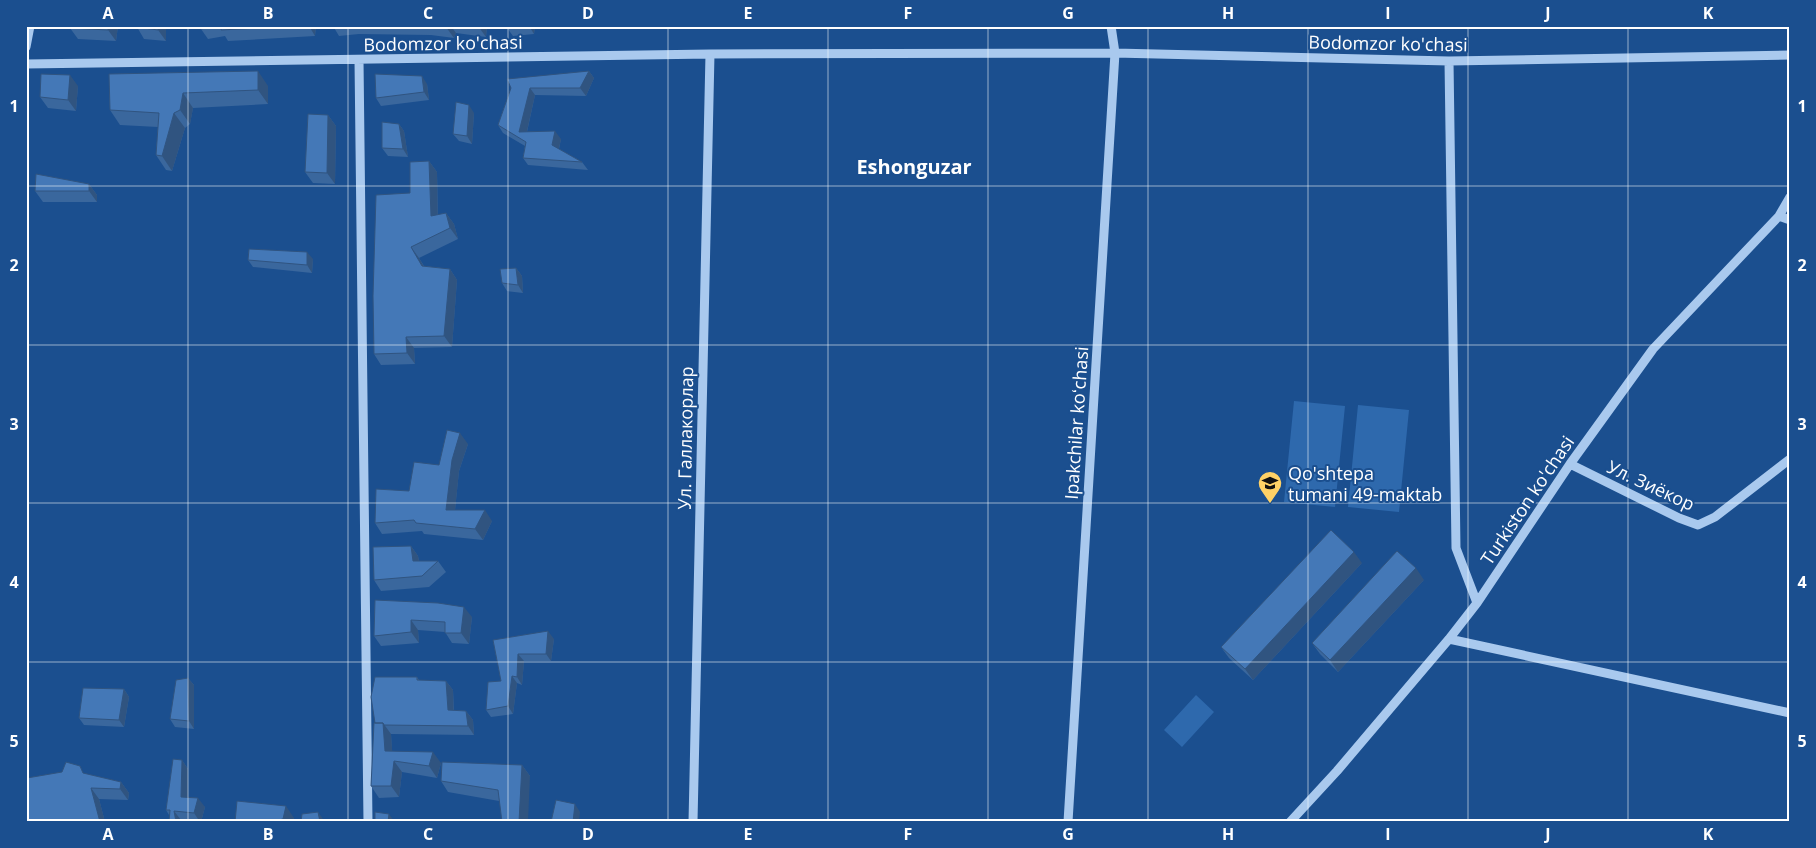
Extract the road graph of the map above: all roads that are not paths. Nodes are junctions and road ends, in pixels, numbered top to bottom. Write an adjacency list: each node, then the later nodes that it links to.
1 (30, 26): 3 (street)
2 (1111, 26): 4 (street, Ipakchilar koʻchasi)
3 (26, 47)
4 (1115, 53): 5 (street, Bodomzor ko'chasi); 8 (street, Bodomzor ko'chasi); 20 (street, Ipakchilar koʻchasi)
5 (710, 54): 7 (street, Bodomzor ko'chasi); 19 (street, Ул. Галлакорлар)
6 (1790, 56): 8 (street, Bodomzor ko'chasi)
7 (359, 60): 9 (street, Bodomzor ko'chasi); 18 (street)
8 (1449, 61): 15 (street)
9 (26, 64)
10 (1790, 197): 11 (street, Turkiston ko'chasi)
11 (1779, 216): 12 (street); 14 (street, Turkiston ko'chasi)
12 (1790, 220)
13 (1790, 459): 14 (street, Ул. Зиёкор)
14 (1570, 464): 15 (street, Turkiston ko'chasi)
15 (1477, 603): 16 (street, Turkiston ko'chasi)
16 (1449, 639): 17 (street); 21 (street, Turkiston ko'chasi)
17 (1790, 713)
18 (368, 822)
19 (693, 822)
20 (1068, 822)
21 (1290, 822)

